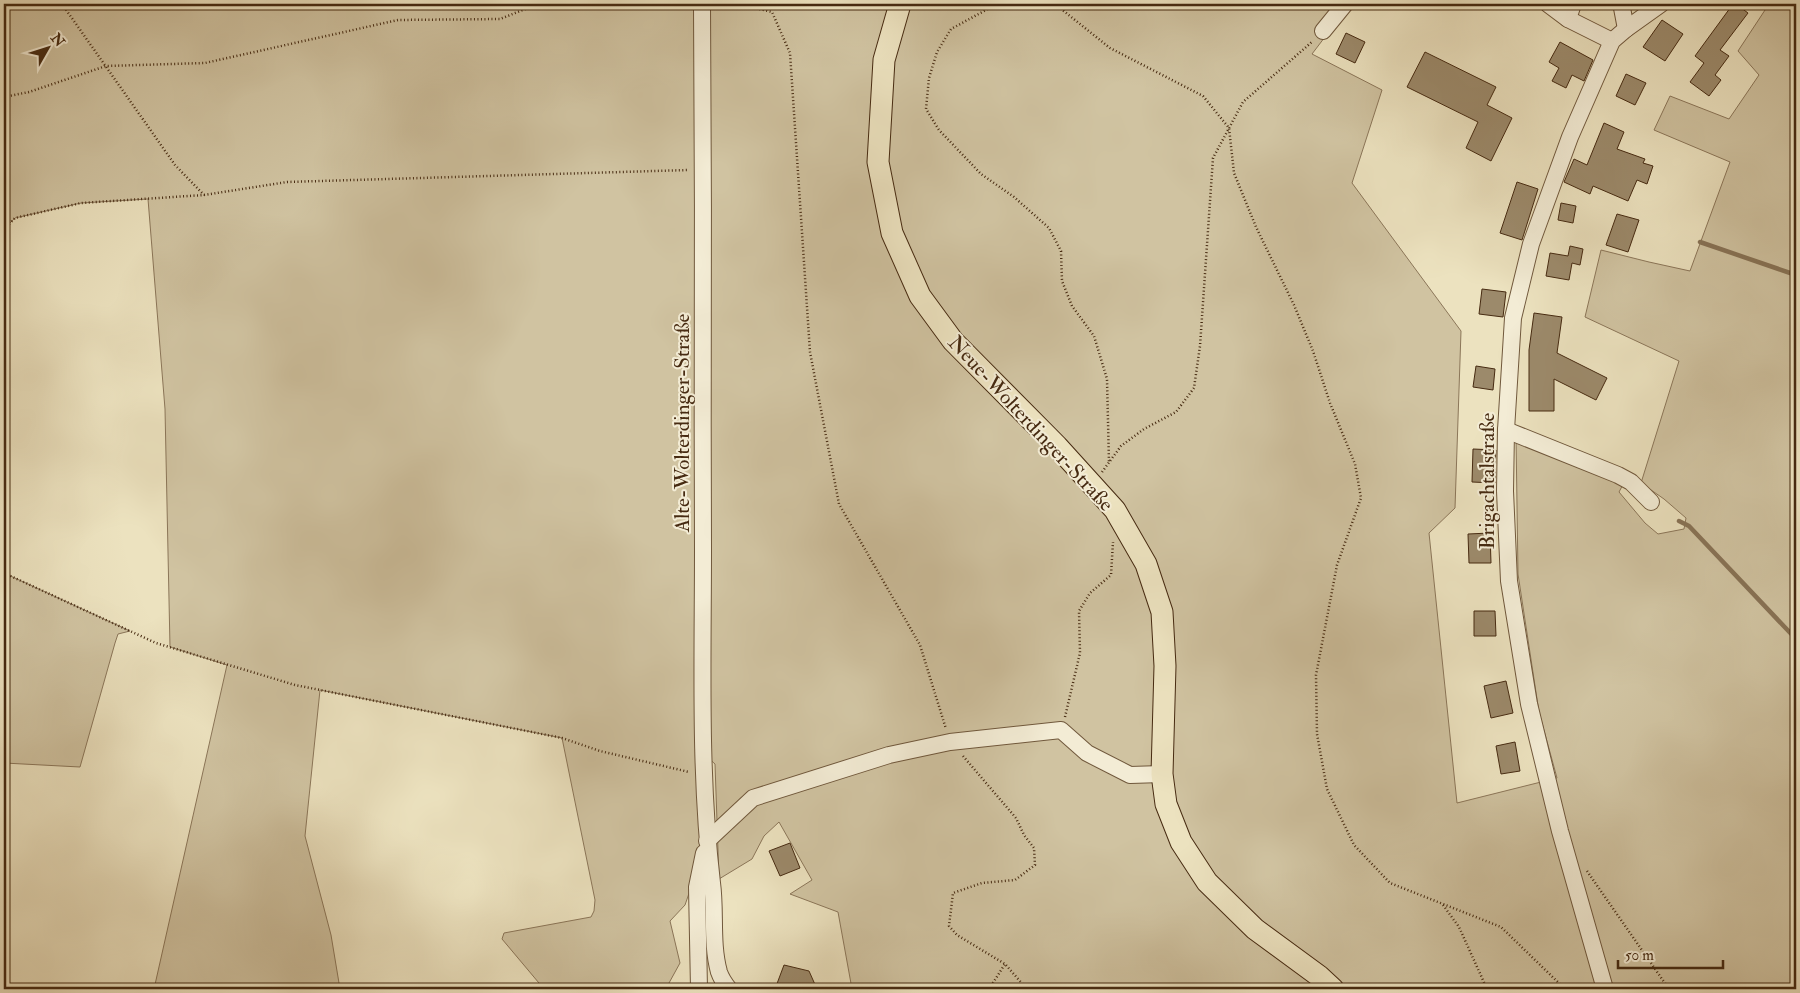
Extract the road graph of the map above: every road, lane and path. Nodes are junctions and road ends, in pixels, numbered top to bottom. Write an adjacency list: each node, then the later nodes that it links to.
1 (62, 4): 16 (path)
2 (538, 4): 16 (path)
3 (702, 4): 19 (street, Alte-Wolterdinger-Straße)
4 (739, 4): 29 (path)
5 (900, 4): 24 (main road, Neue-Wolterdinger-Straße)
6 (997, 4): 23 (path)
7 (1055, 4): 18 (path)
8 (1345, 4): 14 (street)
9 (1548, 4): 12 (street)
10 (1624, 4): 13 (street)
11 (1661, 4): 13 (street, Brigachtalstraße)
12 (1571, 11): 15 (street)
13 (1626, 28): 15 (street, Brigachtalstraße)
14 (1323, 31): 18 (path)
15 (1612, 41): 22 (street, Brigachtalstraße)
16 (106, 66): 17 (path); 20 (path)
17 (4, 98)
18 (1230, 128): 23 (path); 34 (path)
19 (704, 170): 20 (path); 31 (street, Alte-Wolterdinger-Straße)
20 (204, 195): 21 (path)
21 (4, 229)
22 (1506, 430): 25 (street); 43 (street, Brigachtalstraße)
23 (1109, 462): 24 (path)
24 (1093, 486): 30 (main road, Neue-Wolterdinger-Straße)
25 (1651, 502)
26 (1113, 538): 28 (path)
27 (4, 573): 31 (path)
28 (1061, 730): 29 (street); 30 (street)
29 (950, 742): 32 (street); 35 (path)
30 (1162, 774): 40 (main road, Neue-Wolterdinger-Straße)
31 (703, 775): 32 (street, Alte-Wolterdinger-Straße)
32 (707, 841): 36 (street, Alte-Wolterdinger-Straße); 37 (street, Alte-Wolterdinger-Straße)
33 (1587, 870): 44 (path)
34 (1443, 905): 41 (path); 42 (path)
35 (1005, 964): 38 (path); 39 (path)
36 (699, 989)
37 (729, 989)
38 (989, 989)
39 (1046, 989)
40 (1333, 989)
41 (1487, 989)
42 (1565, 989)
43 (1605, 989)
44 (1669, 989)

